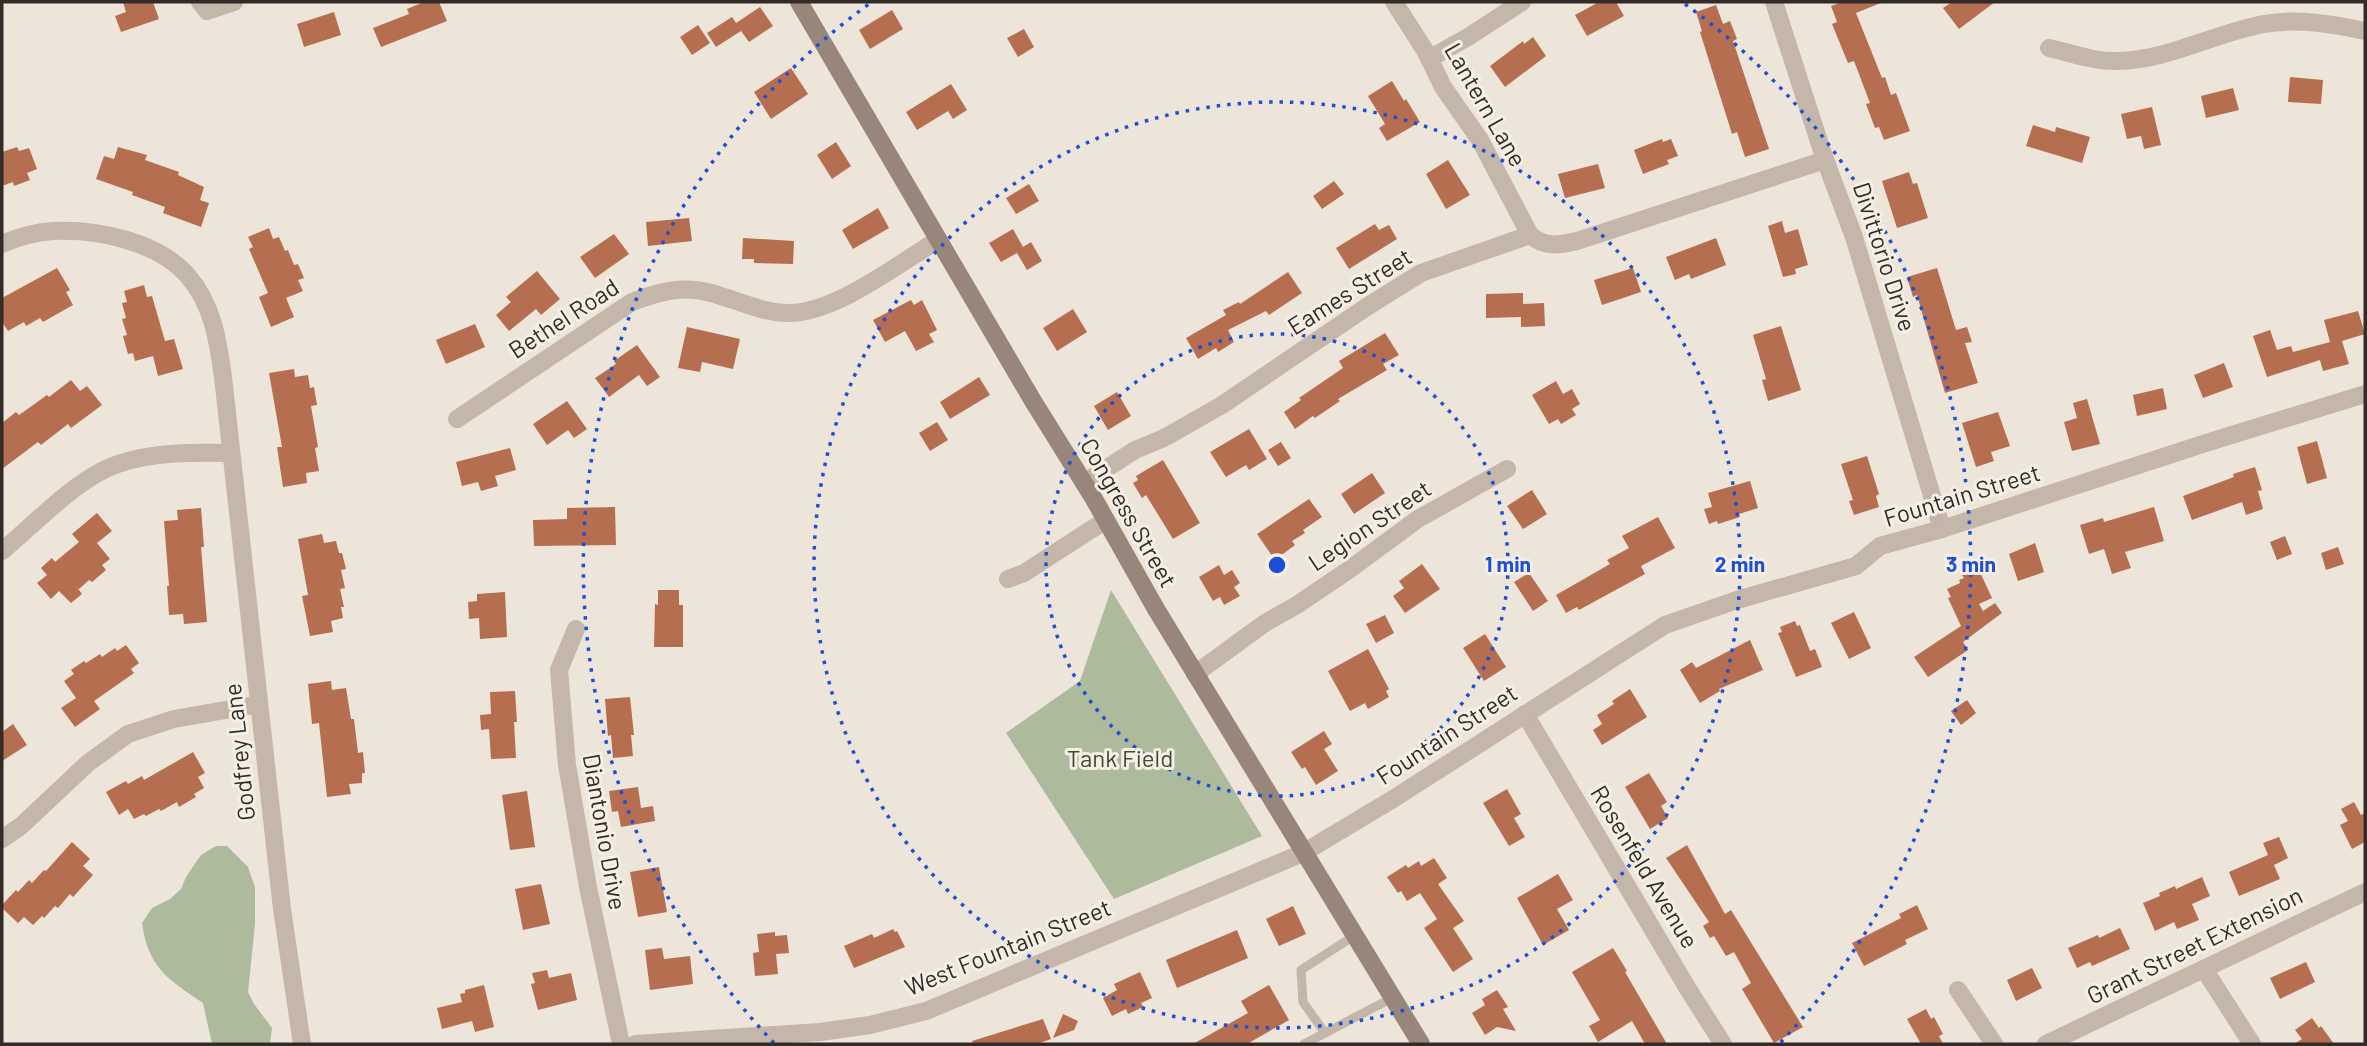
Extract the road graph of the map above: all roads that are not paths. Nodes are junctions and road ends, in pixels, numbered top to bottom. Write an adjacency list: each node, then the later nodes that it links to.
1 (234, 2): 6 (street)
2 (799, 2): 12 (main road, Congress Street)
3 (1394, 2): 9 (street, Lantern Lane)
4 (1522, 2): 9 (street)
5 (1774, 2): 10 (street, Divittorio Drive)
6 (203, 6)
7 (2365, 31): 8 (street)
8 (2049, 48)
9 (1429, 59): 11 (street, Lantern Lane)
10 (1825, 160): 11 (street); 20 (street, Divittorio Drive)
11 (1530, 235): 18 (street, Eames Street)
12 (938, 240): 15 (street, Bethel Road); 18 (main road, Congress Street)
13 (2, 244): 16 (street, Godfrey Lane)
14 (2365, 394): 20 (street, Fountain Street)
15 (457, 419)
16 (231, 453): 21 (street); 25 (street, Godfrey Lane)
17 (1507, 469): 24 (street, Legion Street)
18 (1084, 484): 19 (main road, Congress Street)
19 (1106, 520): 22 (street); 24 (main road, Congress Street)
20 (1942, 529): 26 (street, Fountain Street)
21 (2, 551)
22 (1008, 579)
23 (576, 629): 36 (street, Diantonio Drive)
24 (1195, 674): 28 (main road, Congress Street)
25 (259, 704): 27 (street); 35 (street, Godfrey Lane)
26 (1525, 714): 28 (street, Fountain Street); 40 (street, Rosenfeld Avenue)
27 (2, 839)
28 (1303, 853): 30 (main road, Congress Street); 37 (street, West Fountain Street)
29 (2365, 892): 31 (street, Grant Street Extension)
30 (1354, 936): 33 (main road, Congress Street); 34 (lane)
31 (2204, 969): 42 (street, Grant Street Extension); 43 (street)
32 (1958, 990): 41 (street)
33 (1392, 998): 34 (lane); 39 (main road, Congress Street)
34 (1325, 1033): 38 (lane)
35 (302, 1044)
36 (621, 1044)
37 (635, 1044)
38 (1304, 1044)
39 (1421, 1044)
40 (1723, 1044)
41 (1994, 1044)
42 (2046, 1044)
43 (2252, 1044)

